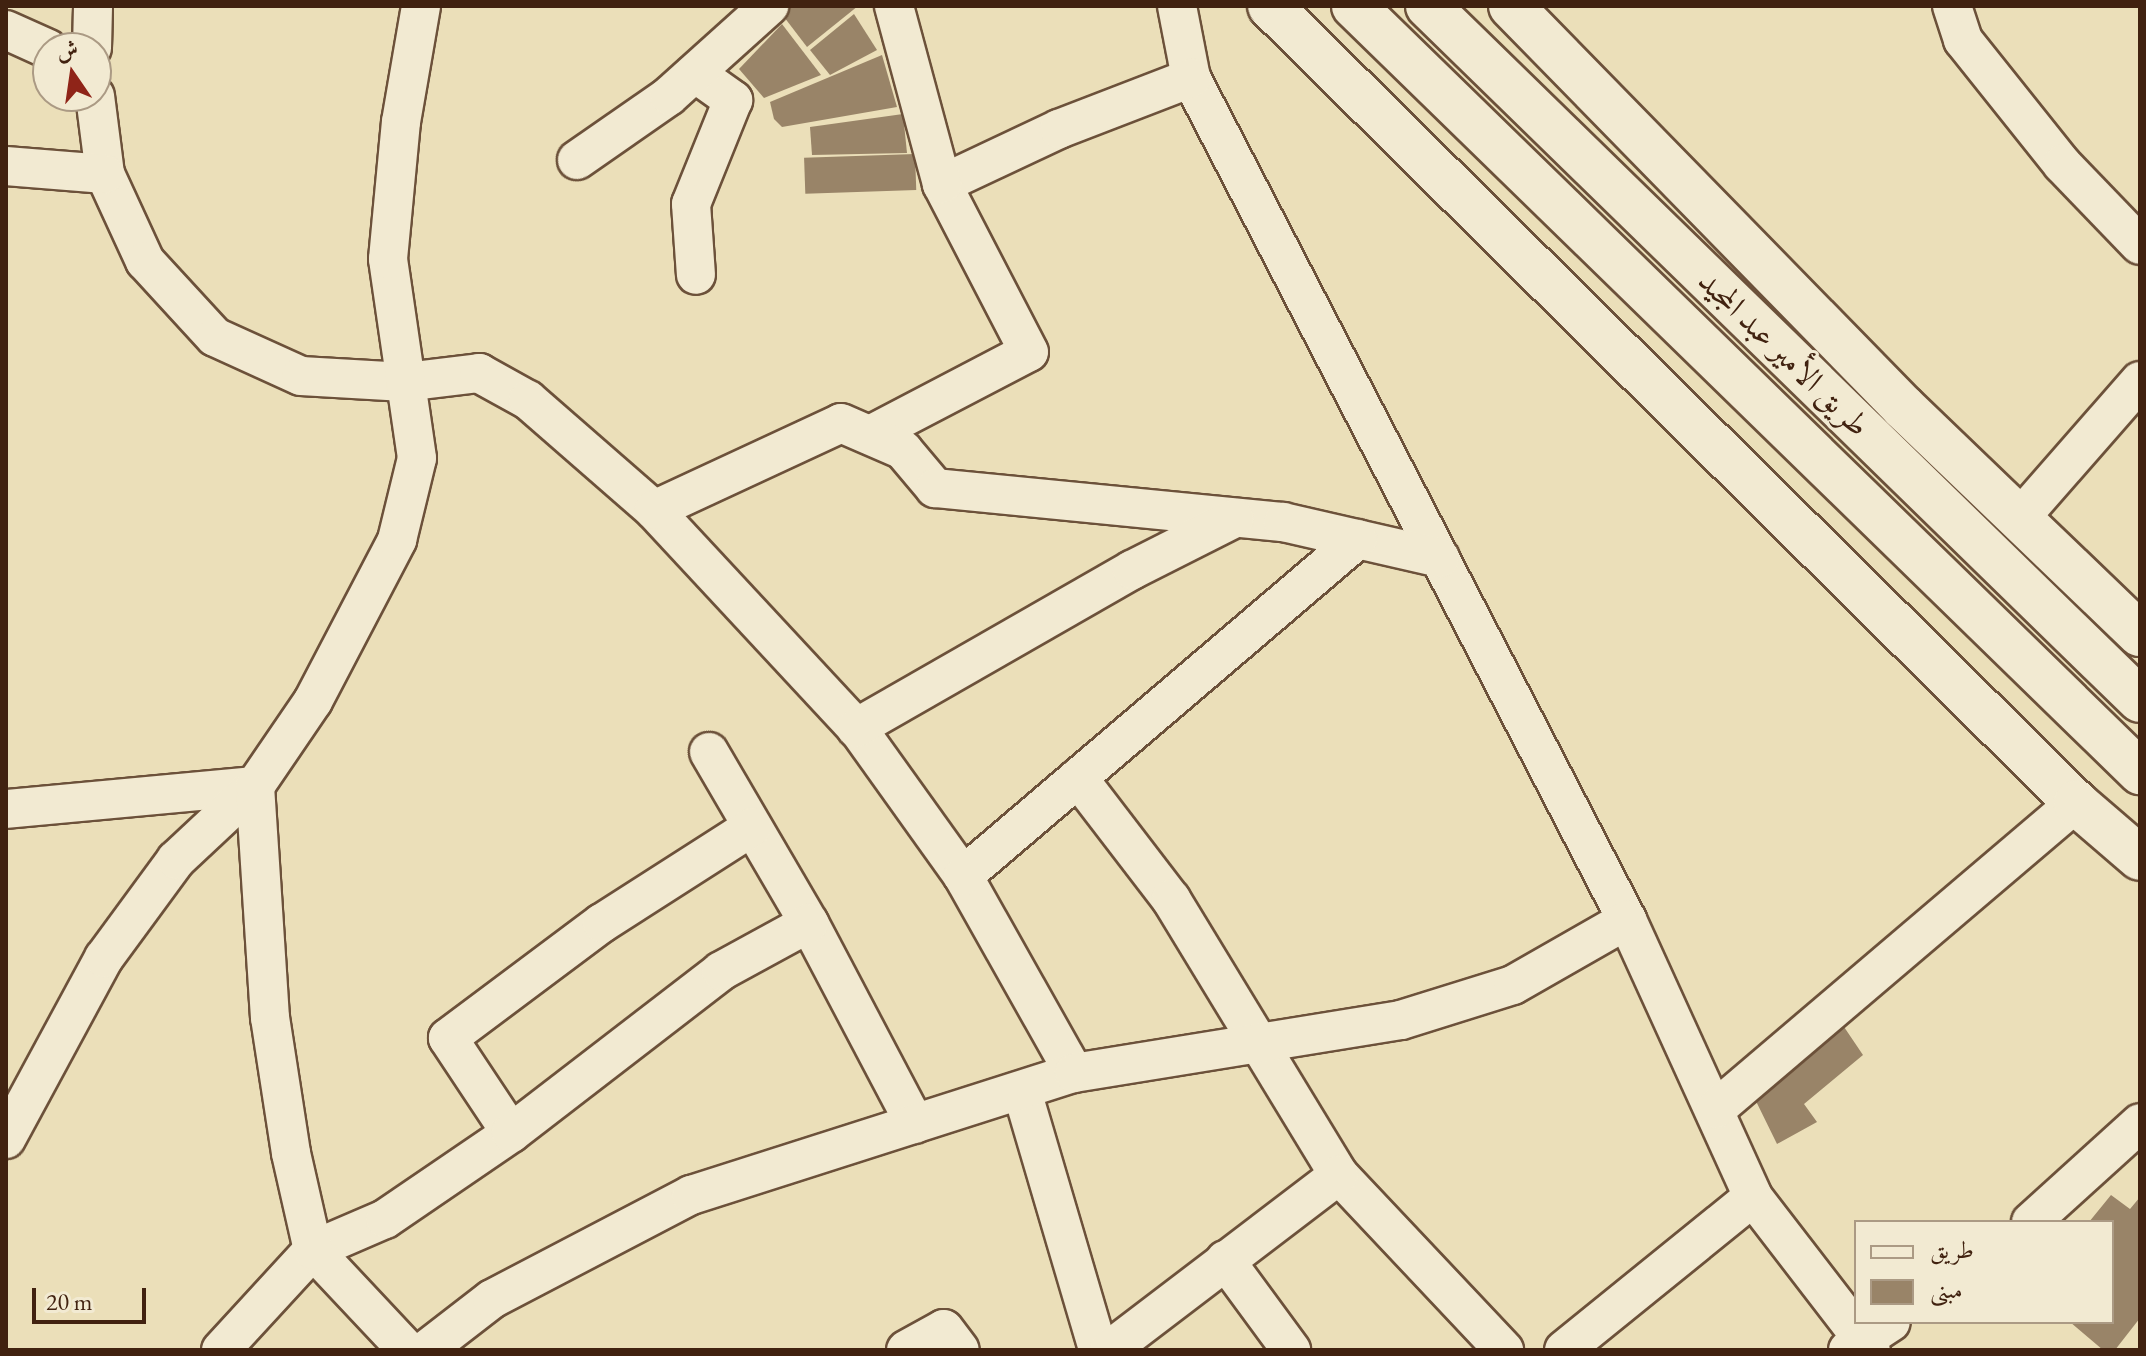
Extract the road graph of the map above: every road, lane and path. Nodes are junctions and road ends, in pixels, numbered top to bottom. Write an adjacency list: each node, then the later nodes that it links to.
1 (93, 6): 12 (street)
2 (421, 6): 24 (street)
3 (769, 6): 14 (street)
4 (894, 6): 20 (street)
5 (1177, 6): 15 (street)
6 (1270, 6): 38 (main road)
7 (1354, 6): 35 (main road)
8 (1428, 6): 32 (main road, طريق الأمير عبد المجيد)
9 (1511, 6): 28 (main road)
10 (1952, 6): 21 (street)
11 (6, 30): 13 (street)
12 (92, 32)
13 (32, 42)
14 (695, 73): 17 (street); 22 (street)
15 (1191, 78): 20 (street); 30 (street)
16 (97, 112): 19 (street)
17 (577, 160)
18 (6, 166): 19 (street)
19 (105, 174): 24 (street)
20 (942, 184): 25 (street)
21 (2140, 245)
22 (696, 275)
23 (2140, 381): 28 (street)
24 (405, 382): 26 (street); 37 (street)
25 (870, 435): 26 (street); 27 (street)
26 (654, 510): 33 (street)
27 (1235, 518): 29 (street); 33 (street)
28 (2020, 518): 31 (main road)
29 (1358, 539): 30 (street); 36 (street)
30 (1440, 558): 43 (street)
31 (2140, 634)
32 (2140, 700)
33 (856, 728): 42 (street)
34 (709, 752): 40 (street)
35 (2140, 772)
36 (1078, 778): 42 (street); 45 (street)
37 (255, 786): 39 (street); 52 (street); 56 (street)
38 (2076, 803): 41 (main road); 48 (street)
39 (6, 809)
40 (752, 827): 44 (street); 51 (street)
41 (2140, 858)
42 (963, 876): 46 (street)
43 (1627, 920): 45 (street); 48 (street)
44 (809, 923): 50 (street); 51 (street)
45 (1253, 1040): 46 (street); 53 (street)
46 (1074, 1073): 47 (street)
47 (1022, 1091): 50 (street); 66 (street)
48 (1716, 1109): 54 (street)
49 (2140, 1123): 55 (street)
50 (915, 1124): 63 (street)
51 (511, 1133): 56 (street)
52 (6, 1139)
53 (1339, 1175): 57 (street); 69 (street)
54 (1753, 1197): 58 (street); 70 (street)
55 (2033, 1220)
56 (313, 1250): 61 (street); 62 (street)
57 (1225, 1260): 67 (street); 68 (street)
58 (1854, 1323)
59 (1854, 1324): 60 (street)
60 (1868, 1341)
61 (221, 1350)
62 (407, 1350)
63 (426, 1350)
64 (906, 1350): 65 (street)
65 (960, 1350)
66 (1098, 1350)
67 (1109, 1350)
68 (1291, 1350)
69 (1504, 1350)
70 (1564, 1350)

